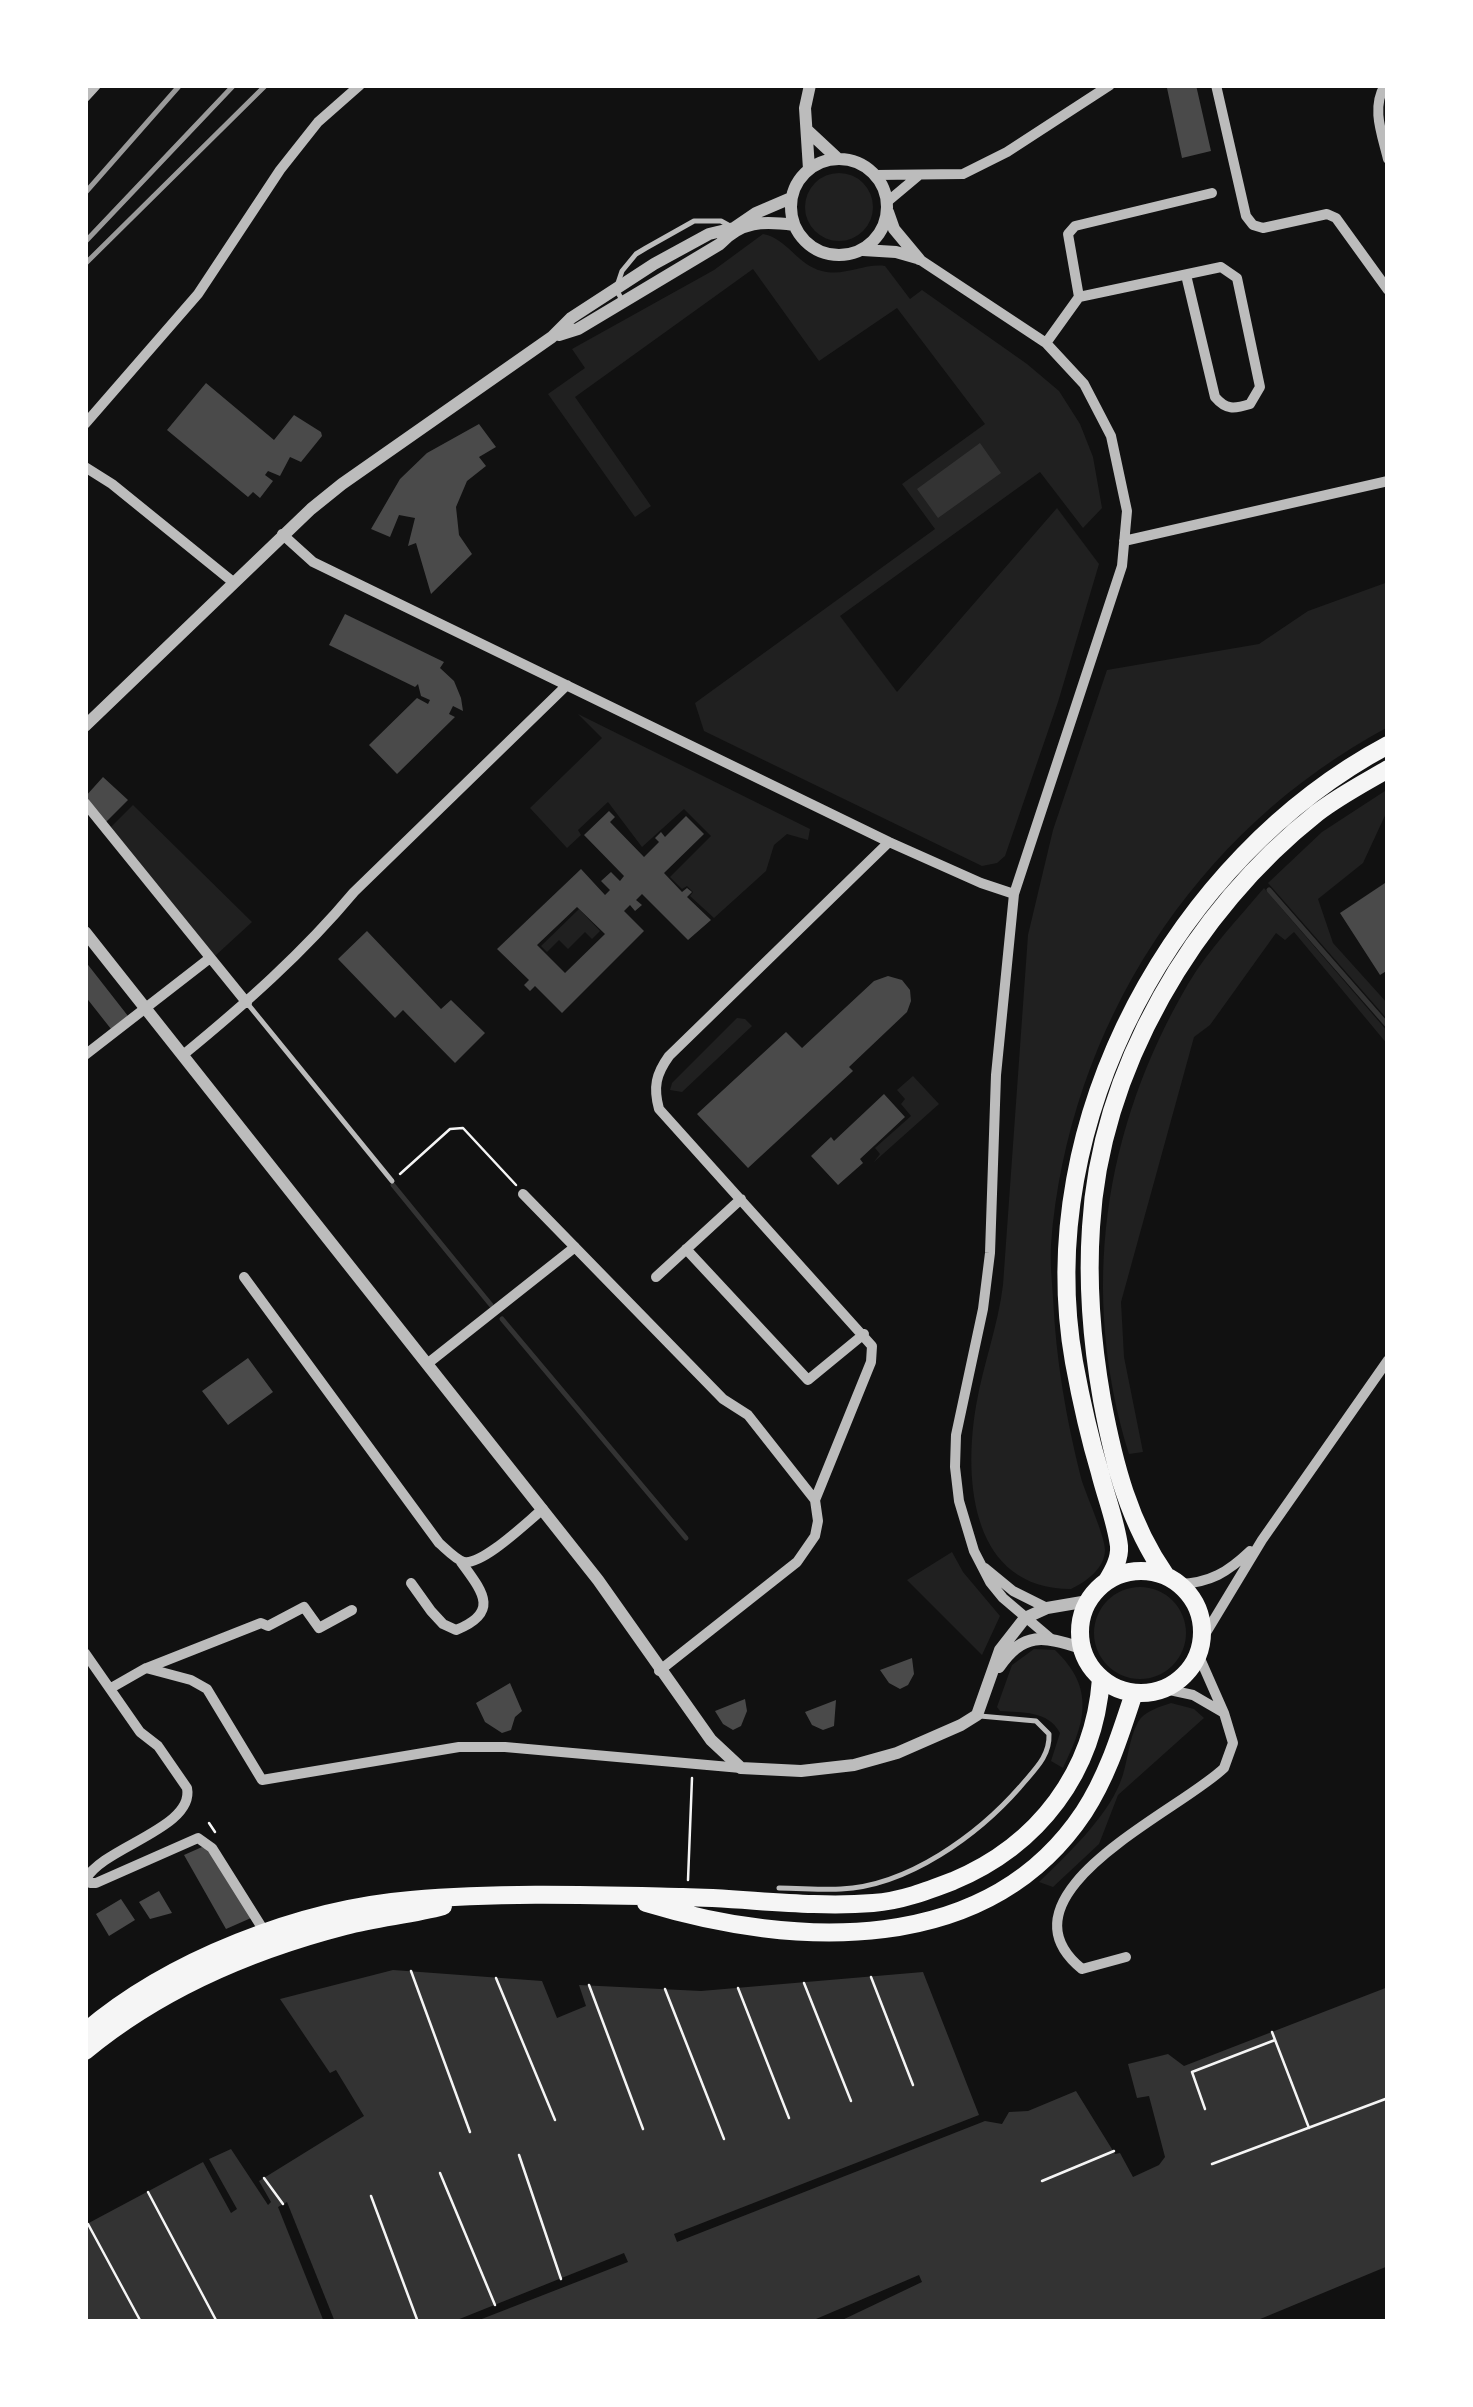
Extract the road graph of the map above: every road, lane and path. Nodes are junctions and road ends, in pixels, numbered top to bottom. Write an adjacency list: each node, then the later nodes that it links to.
1 (96, 85): 7 (street)
2 (360, 85): 25 (street)
3 (810, 85): 8 (street)
4 (1216, 85): 22 (street)
5 (1385, 85): 10 (street)
6 (1103, 87): 13 (street)
7 (85, 98)
8 (808, 131): 9 (street); 11 (street)
9 (836, 158): 11 (street); 12 (street)
10 (1388, 159)
11 (809, 169): 15 (street)
12 (876, 175): 13 (street); 16 (street)
13 (918, 175): 16 (street)
14 (1212, 193): 23 (street)
15 (791, 198): 17 (street); 18 (street)
16 (887, 205): 19 (street); 20 (street)
17 (794, 225): 18 (street); 19 (street)
18 (734, 228): 28 (street)
19 (861, 250): 20 (street)
20 (919, 259): 24 (street)
21 (1186, 275): 21 (street); 23 (street)
22 (1388, 290)
23 (1079, 297): 24 (street)
24 (1046, 343): 29 (street)
25 (85, 424)
26 (85, 467): 30 (street)
27 (1388, 481): 29 (street)
28 (282, 534): 30 (street); 31 (street)
29 (1124, 541): 37 (street)
30 (233, 582): 32 (street)
31 (567, 685): 36 (street); 40 (street)
32 (86, 724)
33 (1388, 745): 60 (main road)
34 (1388, 769): 59 (main road)
35 (85, 803): 39 (street)
36 (889, 842): 37 (street); 46 (street)
37 (1014, 894): 58 (street)
38 (85, 932): 41 (street)
39 (210, 958): 40 (street); 41 (street)
40 (247, 1003): 42 (street); 44 (lane)
41 (146, 1009): 42 (street); 43 (street)
42 (183, 1054): 53 (street)
43 (85, 1055)
44 (392, 1181): 45 (path)
45 (523, 1194): 47 (street)
46 (741, 1199): 48 (street); 51 (street)
47 (576, 1247): 53 (street); 54 (street)
48 (686, 1249): 50 (street); 51 (street)
49 (244, 1276): 57 (street)
50 (656, 1277)
51 (864, 1334): 54 (street)
52 (1388, 1360): 56 (street)
53 (426, 1364): 55 (street)
54 (815, 1500): 71 (street)
55 (543, 1508): 57 (street); 71 (street)
56 (1262, 1540): 59 (street); 67 (street)
57 (461, 1562): 61 (street)
58 (980, 1564): 63 (street); 65 (street)
59 (1172, 1580): 60 (main road); 67 (main road)
60 (1107, 1581): 62 (main road)
61 (411, 1582)
62 (1088, 1601): 63 (street); 68 (main road)
63 (1047, 1608): 65 (street)
64 (352, 1610): 70 (street)
65 (1025, 1618): 66 (street); 72 (street)
66 (1050, 1638): 68 (street); 72 (street)
67 (1200, 1647): 75 (main road); 77 (street)
68 (1082, 1648): 73 (main road)
69 (85, 1653): 74 (street)
70 (146, 1668): 74 (street); 79 (street)
71 (659, 1671): 80 (street)
72 (992, 1678): 78 (street)
73 (1100, 1679): 76 (main road); 83 (main road)
74 (110, 1688): 84 (street)
75 (1165, 1688): 76 (main road); 77 (street)
76 (1134, 1693): 82 (main road)
77 (1224, 1713): 85 (street)
78 (978, 1715): 80 (street); 81 (lane)
79 (693, 1764): 80 (street); 83 (path)
80 (741, 1768)
81 (778, 1888)
82 (626, 1896): 83 (main road); 84 (main road)
83 (688, 1897)
84 (269, 1941): 93 (main road); 96 (main road)
85 (1126, 1957)
86 (411, 1972): 105 (path)
87 (871, 1977): 97 (path)
88 (496, 1978): 102 (path)
89 (804, 1983): 99 (path)
90 (589, 1986): 104 (path)
91 (738, 1988): 101 (path)
92 (665, 1989): 106 (path)
93 (85, 2032)
94 (1272, 2032): 95 (path)
95 (1275, 2040): 100 (path); 103 (path)
96 (85, 2051)
97 (913, 2085)
98 (1388, 2098): 103 (path)
99 (851, 2101)
100 (1205, 2109)
101 (789, 2118)
102 (555, 2120)
103 (1310, 2128): 109 (path)
104 (643, 2129)
105 (470, 2132)
106 (724, 2139)
107 (1114, 2151): 112 (path)
108 (519, 2155): 117 (path)
109 (1212, 2164)
110 (440, 2173): 118 (path)
111 (264, 2178): 115 (path)
112 (1042, 2181)
113 (148, 2192): 120 (path)
114 (372, 2196): 121 (path)
115 (283, 2204)
116 (88, 2224): 119 (path)
117 (561, 2278)
118 (495, 2305)
119 (141, 2322)
120 (217, 2322)
121 (418, 2322)

